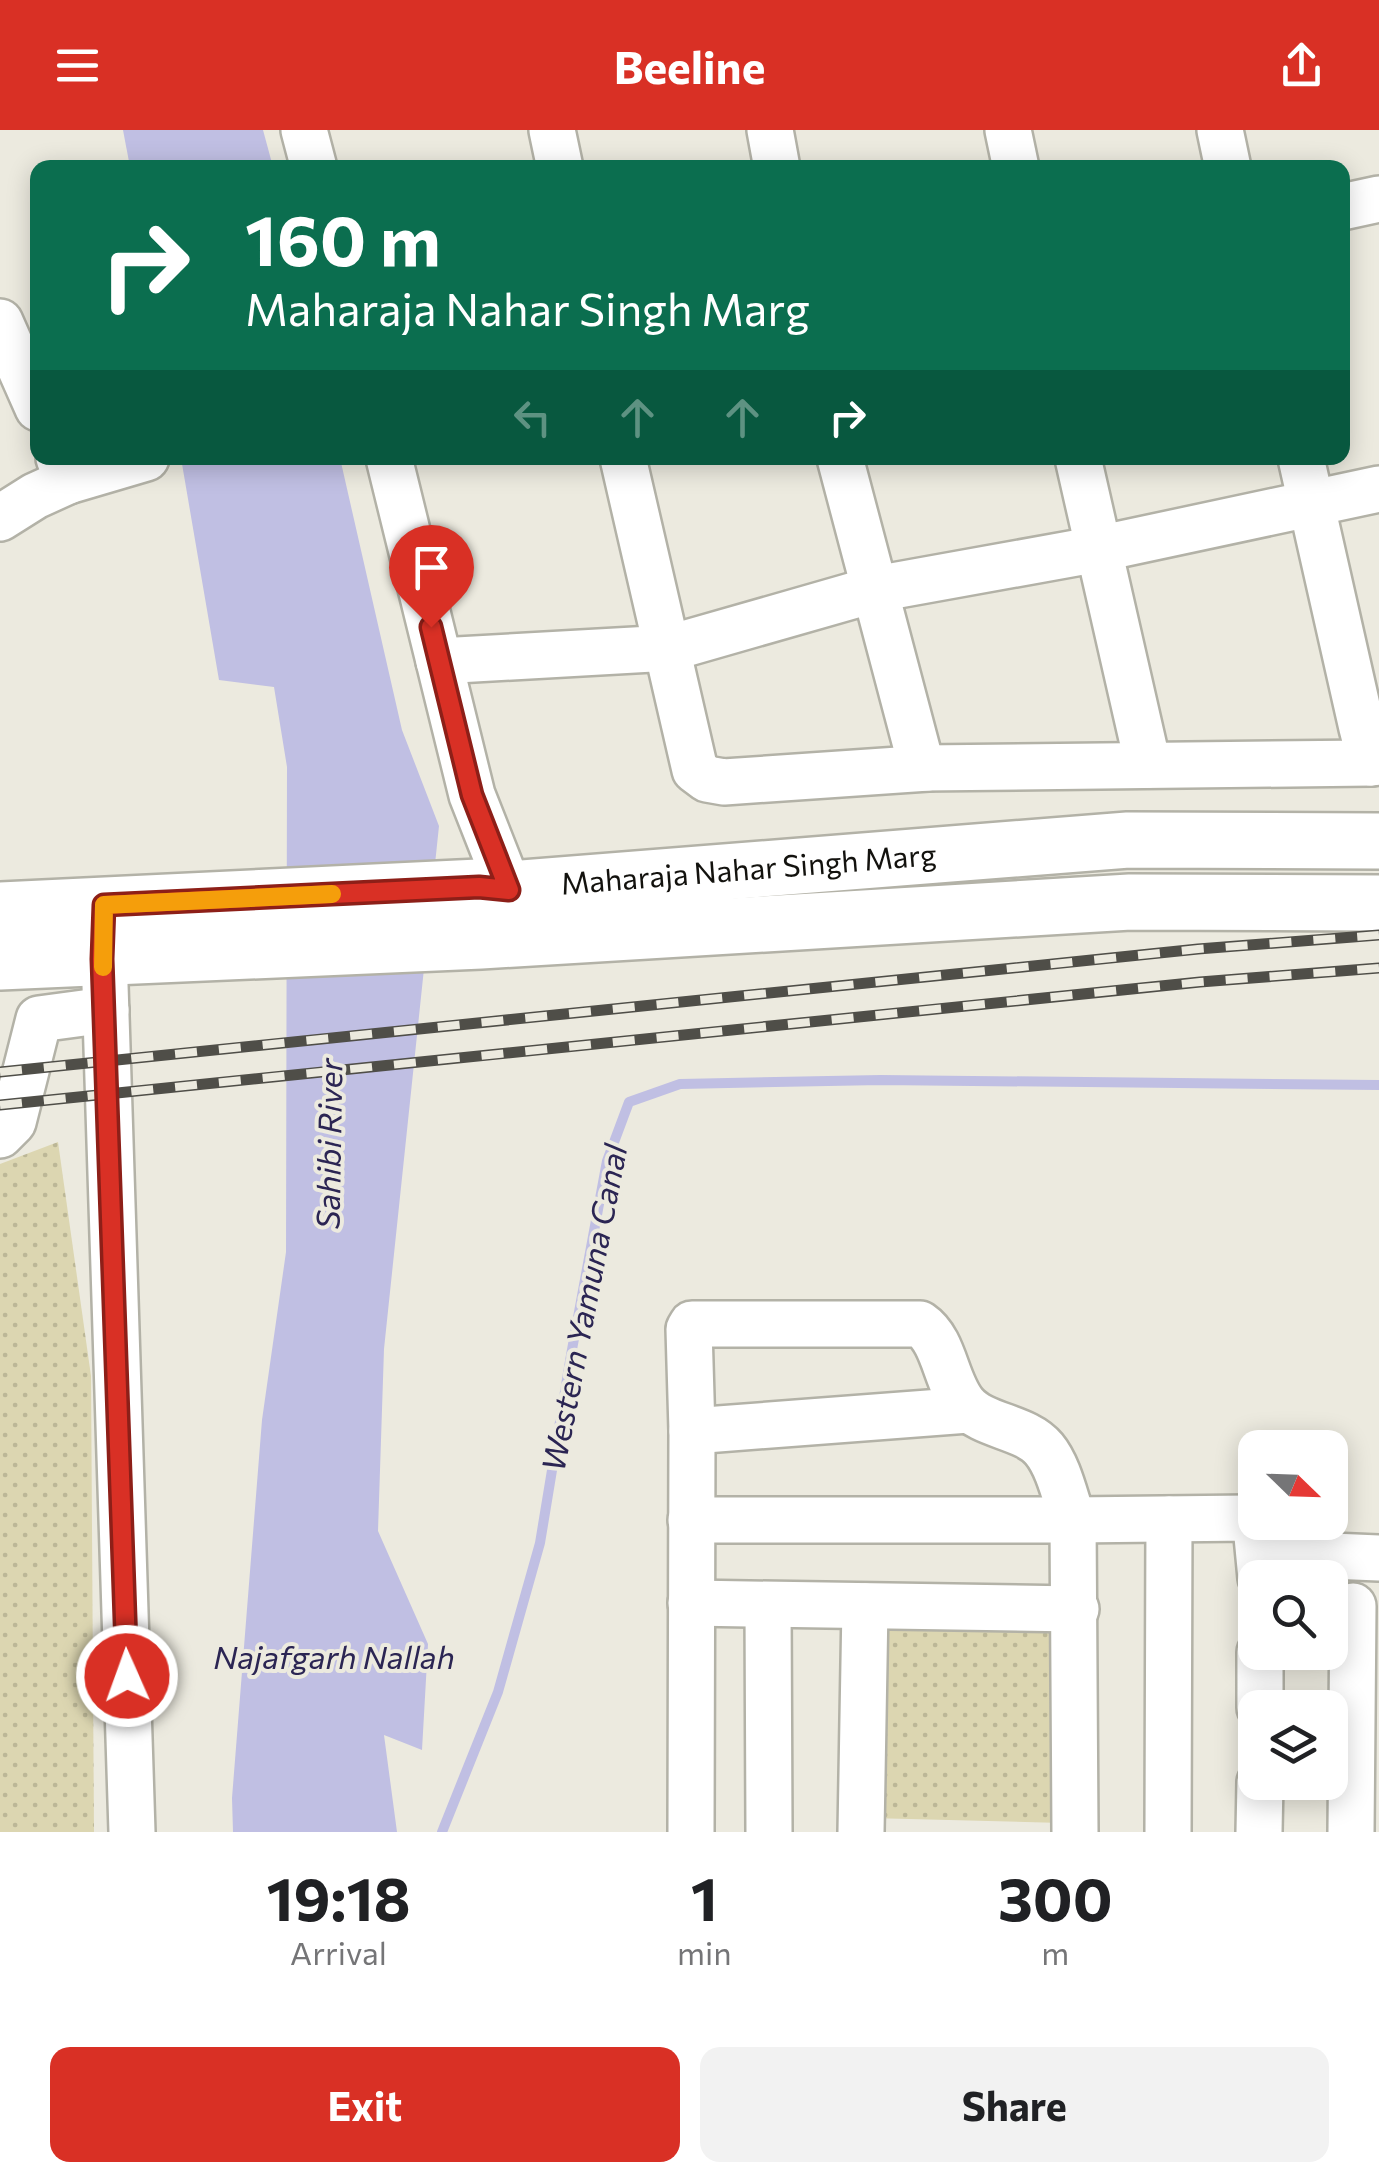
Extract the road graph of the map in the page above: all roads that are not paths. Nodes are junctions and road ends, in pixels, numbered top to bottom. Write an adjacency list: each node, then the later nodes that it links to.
1 (304, 130): 6 (street)
2 (552, 130): 7 (street)
3 (770, 130): 8 (street)
4 (1008, 130): 9 (street)
5 (1220, 130): 10 (street)
6 (312, 160)
7 (558, 160)
8 (776, 160)
9 (1014, 160)
10 (1226, 160)
11 (1379, 199): 12 (street)
12 (1350, 205)
13 (0, 321): 14 (street)
14 (24, 409)
15 (94, 465): 21 (street)
16 (391, 465): 28 (street)
17 (625, 465): 27 (street)
18 (842, 465): 26 (street)
19 (1080, 465): 25 (street)
20 (1303, 465): 23 (street)
21 (64, 469): 24 (street)
22 (1379, 490): 23 (street)
23 (1314, 502): 25 (street); 29 (street)
24 (0, 518)
25 (1098, 549): 26 (street); 30 (street)
26 (876, 589): 27 (street); 31 (street)
27 (670, 648): 28 (street); 31 (street)
28 (440, 661): 33 (street)
29 (1375, 762): 30 (street)
30 (1148, 765): 31 (street)
31 (928, 768)
32 (1379, 841): 33 (main road, Maharaja Nahar Singh Marg)
33 (494, 888): 37 (main road, Maharaja Nahar Singh Marg)
34 (1379, 902): 37 (main road, Maharaja Nahar Singh Marg)
35 (104, 905): 36 (main road, Maharaja Nahar Singh Marg); 37 (main road, Maharaja Nahar Singh Marg); 39 (street)
36 (0, 910)
37 (194, 927): 39 (main road, Maharaja Nahar Singh Marg)
38 (0, 962): 39 (main road, Maharaja Nahar Singh Marg)
39 (104, 984): 40 (street); 55 (street)
40 (0, 1135)
41 (968, 1410): 42 (street); 42 (street); 45 (street)
42 (692, 1432): 44 (street)
43 (1169, 1519): 45 (street); 47 (street); 60 (street)
44 (691, 1520): 45 (street); 49 (street)
45 (1073, 1520): 53 (street)
46 (1379, 1558): 48 (street)
47 (1260, 1560)
48 (1345, 1560)
49 (691, 1603): 50 (street); 56 (street)
50 (768, 1605): 51 (street); 57 (street)
51 (865, 1606): 53 (street); 58 (street)
52 (1354, 1606): 62 (street)
53 (1076, 1610): 59 (street)
54 (1260, 1800): 61 (street)
55 (132, 1832)
56 (690, 1832)
57 (770, 1832)
58 (861, 1832)
59 (1075, 1832)
60 (1168, 1832)
61 (1259, 1832)
62 (1351, 1832)

